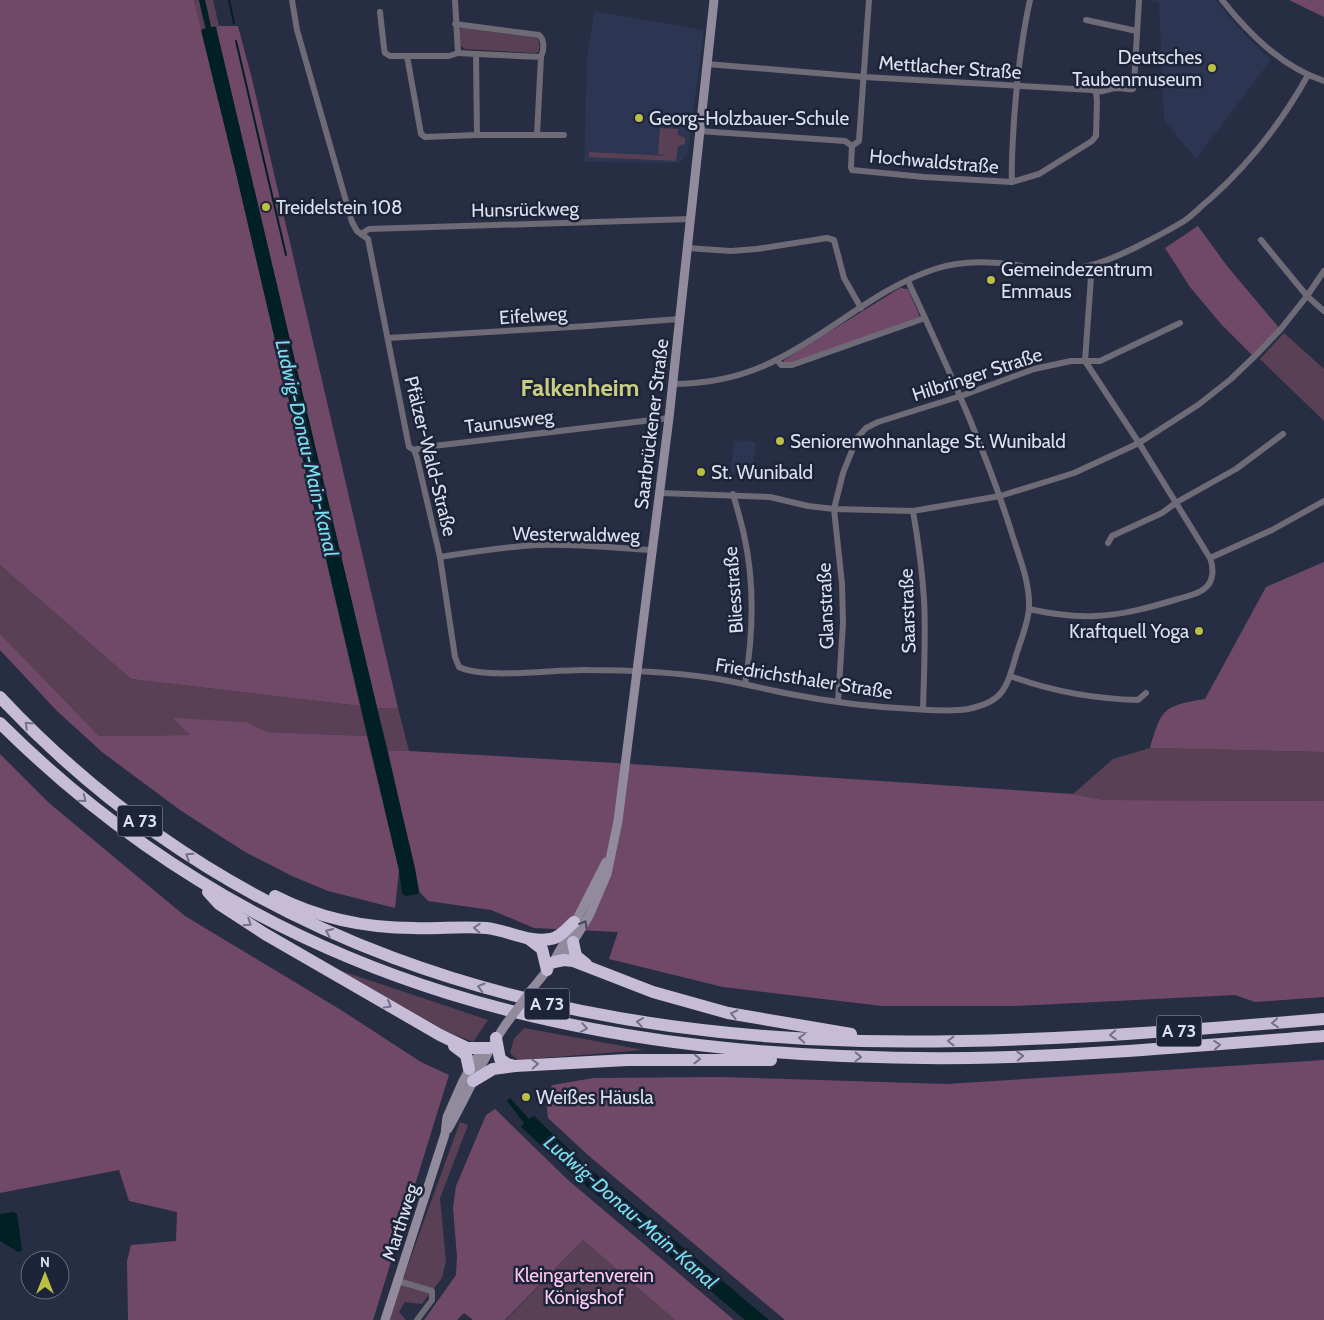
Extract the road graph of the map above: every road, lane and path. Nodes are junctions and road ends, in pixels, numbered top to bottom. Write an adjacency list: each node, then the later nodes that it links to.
1 (292, 0): 29 (street, Pfälzer-Wald-Straße)
2 (455, 0): 10 (street)
3 (714, 0): 16 (main road, Saarbrückener Straße)
4 (869, 0): 18 (street)
5 (1030, 0): 20 (street, Hochwaldstraße)
6 (1139, 0): 11 (street, Mettlacher Straße)
7 (1222, 0): 17 (street)
8 (380, 12): 14 (street)
9 (1086, 20): 11 (street)
10 (456, 24): 12 (street); 15 (street)
11 (1137, 31): 21 (street, Mettlacher Straße)
12 (458, 52): 13 (street); 14 (street)
13 (476, 54): 15 (street); 23 (street)
14 (407, 56): 23 (street)
15 (541, 57): 24 (street)
16 (707, 64): 18 (street, Mettlacher Straße); 22 (main road, Saarbrückener Straße)
17 (1308, 76): 19 (street); 32 (street)
18 (864, 77): 20 (street, Mettlacher Straße); 26 (street)
19 (1324, 81)
20 (1017, 86): 21 (street, Mettlacher Straße); 27 (street, Hochwaldstraße)
21 (1096, 92): 27 (street, Hochwaldstraße)
22 (699, 131): 26 (street, Hochwaldstraße); 28 (main road, Saarbrückener Straße)
23 (477, 135): 24 (street)
24 (537, 135): 25 (street)
25 (564, 135)
26 (852, 146): 27 (street, Hochwaldstraße)
27 (1012, 182)
28 (690, 219): 29 (street, Hunsrückweg); 31 (main road, Saarbrückener Straße)
29 (361, 234): 41 (street, Pfälzer-Wald-Straße)
30 (1261, 240): 35 (street)
31 (687, 248): 36 (street); 39 (main road, Saarbrückener Straße)
32 (1090, 267): 34 (street); 43 (street)
33 (1324, 271): 35 (street)
34 (908, 281): 36 (street); 38 (street, Friedrichsthaler Straße)
35 (1307, 296): 37 (street); 48 (street)
36 (861, 308): 42 (street)
37 (1324, 311)
38 (925, 318): 42 (street); 45 (street, Friedrichsthaler Straße)
39 (680, 319): 41 (street, Eifelweg); 44 (main road, Saarbrückener Straße)
40 (1180, 323): 43 (street, Hilbringer Straße)
41 (388, 338): 49 (street, Pfälzer-Wald-Straße)
42 (777, 360): 44 (street)
43 (1085, 361): 45 (street, Hilbringer Straße); 48 (street)
44 (672, 384): 46 (main road, Saarbrückener Straße)
45 (960, 396): 52 (street, Friedrichsthaler Straße); 55 (street, Hilbringer Straße)
46 (669, 418): 49 (street, Taunusweg); 50 (main road, Saarbrückener Straße)
47 (1282, 434): 54 (street)
48 (1139, 443): 52 (street); 54 (street)
49 (414, 450): 59 (street, Pfälzer-Wald-Straße)
50 (660, 493): 51 (street); 58 (main road, Saarbrückener Straße)
51 (733, 494): 55 (street); 64 (street, Bliesstraße)
52 (1000, 496): 56 (street); 61 (street, Friedrichsthaler Straße)
53 (1324, 501): 60 (street)
54 (1177, 502): 57 (street); 60 (street)
55 (834, 509): 56 (street); 67 (street, Glanstraße)
56 (913, 511): 68 (street, Saarstraße)
57 (1108, 543)
58 (653, 550): 59 (street, Westerwaldweg); 62 (main road, Saarbrückener Straße)
59 (440, 557): 62 (street, Pfälzer-Wald-Straße)
60 (1210, 558): 61 (street)
61 (1030, 609): 63 (street, Friedrichsthaler Straße)
62 (637, 672): 64 (street, Friedrichsthaler Straße); 70 (main road, Saarbrückener Straße)
63 (1010, 676): 65 (street); 68 (street, Friedrichsthaler Straße)
64 (745, 684): 67 (street, Friedrichsthaler Straße)
65 (1146, 693)
66 (0, 697): 72 (highway, A 73, one-way to 66)
67 (838, 702): 68 (street, Friedrichsthaler Straße)
68 (923, 709)
69 (0, 724): 71 (highway, A 73, one-way to 71)
70 (612, 851): 73 (main road, Saarbrückener Straße); 75 (main road, Saarbrückener Straße, one-way to 70)
71 (198, 880): 79 (highway, one-way to 79); 83 (highway, A 73, one-way to 83)
72 (230, 881): 74 (highway, A 73, one-way to 72); 81 (highway, A 73, one-way to 72)
73 (574, 922): 74 (highway, A 73); 76 (main road, Saarbrückener Straße)
74 (524, 937): 76 (highway, A 73)
75 (573, 942): 76 (main road, Saarbrückener Straße); 77 (highway)
76 (550, 966): 77 (highway); 82 (main road, Marthweg, bridge)
77 (592, 968): 81 (highway, one-way to 77)
78 (1324, 1019): 81 (highway, A 73, one-way to 81)
79 (440, 1035): 82 (highway); 85 (highway)
80 (1324, 1036): 83 (highway, A 73, one-way to 80)
81 (885, 1041)
82 (492, 1043): 84 (highway); 85 (main road, Marthweg); 86 (main road, Marthweg)
83 (809, 1055): 84 (highway, A 73, one-way to 83)
84 (515, 1066): 86 (highway, A 73)
85 (469, 1069): 86 (main road, Marthweg)
86 (468, 1084): 87 (main road, Marthweg)
87 (398, 1281): 88 (main road, Marthweg); 89 (street)
88 (385, 1320)
89 (417, 1320)

